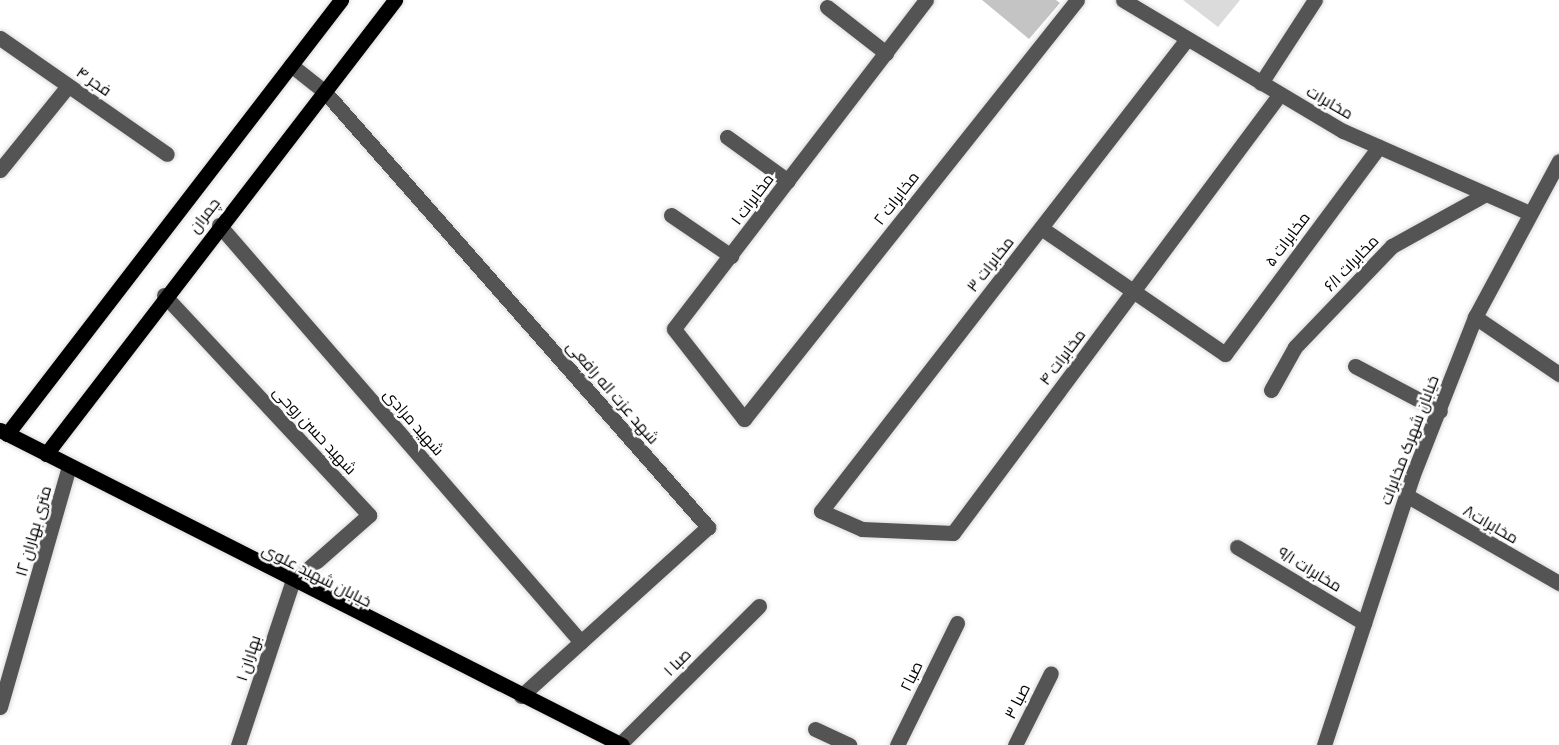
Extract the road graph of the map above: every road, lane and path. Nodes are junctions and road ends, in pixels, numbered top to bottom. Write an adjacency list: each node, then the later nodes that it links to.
1 (341, 0): 11 (main road, چمران)
2 (926, 0): 10 (street, مخابرات ۱)
3 (1077, 0): 35 (street, مخابرات ۲)
4 (1123, 0): 9 (street, مخابرات)
5 (1315, 0): 12 (street)
6 (392, 1): 14 (main road, چمران)
7 (827, 7): 10 (street)
8 (0, 38): 13 (street, فجر ۴)
9 (1187, 39): 12 (street, مخابرات); 26 (street, مخابرات ۳)
10 (886, 53): 21 (street, مخابرات ۱)
11 (291, 65): 14 (street); 36 (main road, چمران)
12 (1261, 83): 15 (street, مخابرات)
13 (68, 86): 18 (street, فجر ۴); 20 (street)
14 (325, 92): 25 (main road, چمران); 47 (street, شهد عزت اله رافعی)
15 (1280, 94): 17 (street, مخابرات); 28 (street, مخابرات ۴)
16 (727, 138): 21 (street)
17 (1379, 147): 22 (street, مخابرات); 28 (street, مخابرات ۵)
18 (167, 154)
19 (1559, 161): 23 (street, خیابان شهرک مخابرات)
20 (0, 170)
21 (788, 181): 27 (street, مخابرات ۱)
22 (1486, 194): 23 (street, مخابرات); 33 (street, مخابرات ۶/۱)
23 (1530, 213): 30 (street, خیابان شهرک مخابرات)
24 (671, 215): 27 (street)
25 (219, 225): 29 (main road, چمران); 47 (street, شهید مرادی)
26 (1041, 228): 28 (street); 40 (street, مخابرات ۳)
27 (730, 256): 35 (street, مخابرات ۱)
28 (1134, 291): 40 (street, مخابرات ۴)
29 (164, 295): 37 (main road, چمران); 42 (street, شهید حسن روحی)
30 (1475, 316): 32 (street); 34 (street, خیابان شهرک مخابرات)
31 (1355, 366): 34 (street)
32 (1559, 374)
33 (1271, 390)
34 (1440, 411): 39 (street, خیابان شهرک مخابرات)
35 (744, 419)
36 (3, 432): 37 (main road, خیابان شهید علوی)
37 (46, 454): 38 (main road, خیابان شهید علوی)
38 (69, 467): 42 (main road, خیابان شهید علوی); 50 (street, ۱۲ متری بهاران)
39 (1406, 495): 43 (street, مخابرات۸); 46 (street, خیابان شهرک مخابرات)
40 (821, 511)
41 (1237, 547): 46 (street, مخابرات ۹/۱)
42 (292, 583): 49 (main road, خیابان شهید علوی); 52 (street, بهاران ۱)
43 (1559, 583)
44 (759, 606): 53 (street, صبا ۱)
45 (957, 623): 55 (street, صبا۲)
46 (1364, 623): 57 (street, خیابان شهرک مخابرات)
47 (581, 642): 49 (street, شهد عزت اله رافعی)
48 (1051, 673): 56 (street, صبا ۳)
49 (521, 696): 53 (main road, خیابان شهید علوی)
50 (0, 707)
51 (815, 729): 54 (street)
52 (238, 745)
53 (621, 745)
54 (849, 745)
55 (897, 745)
56 (1015, 745)
57 (1324, 745)

